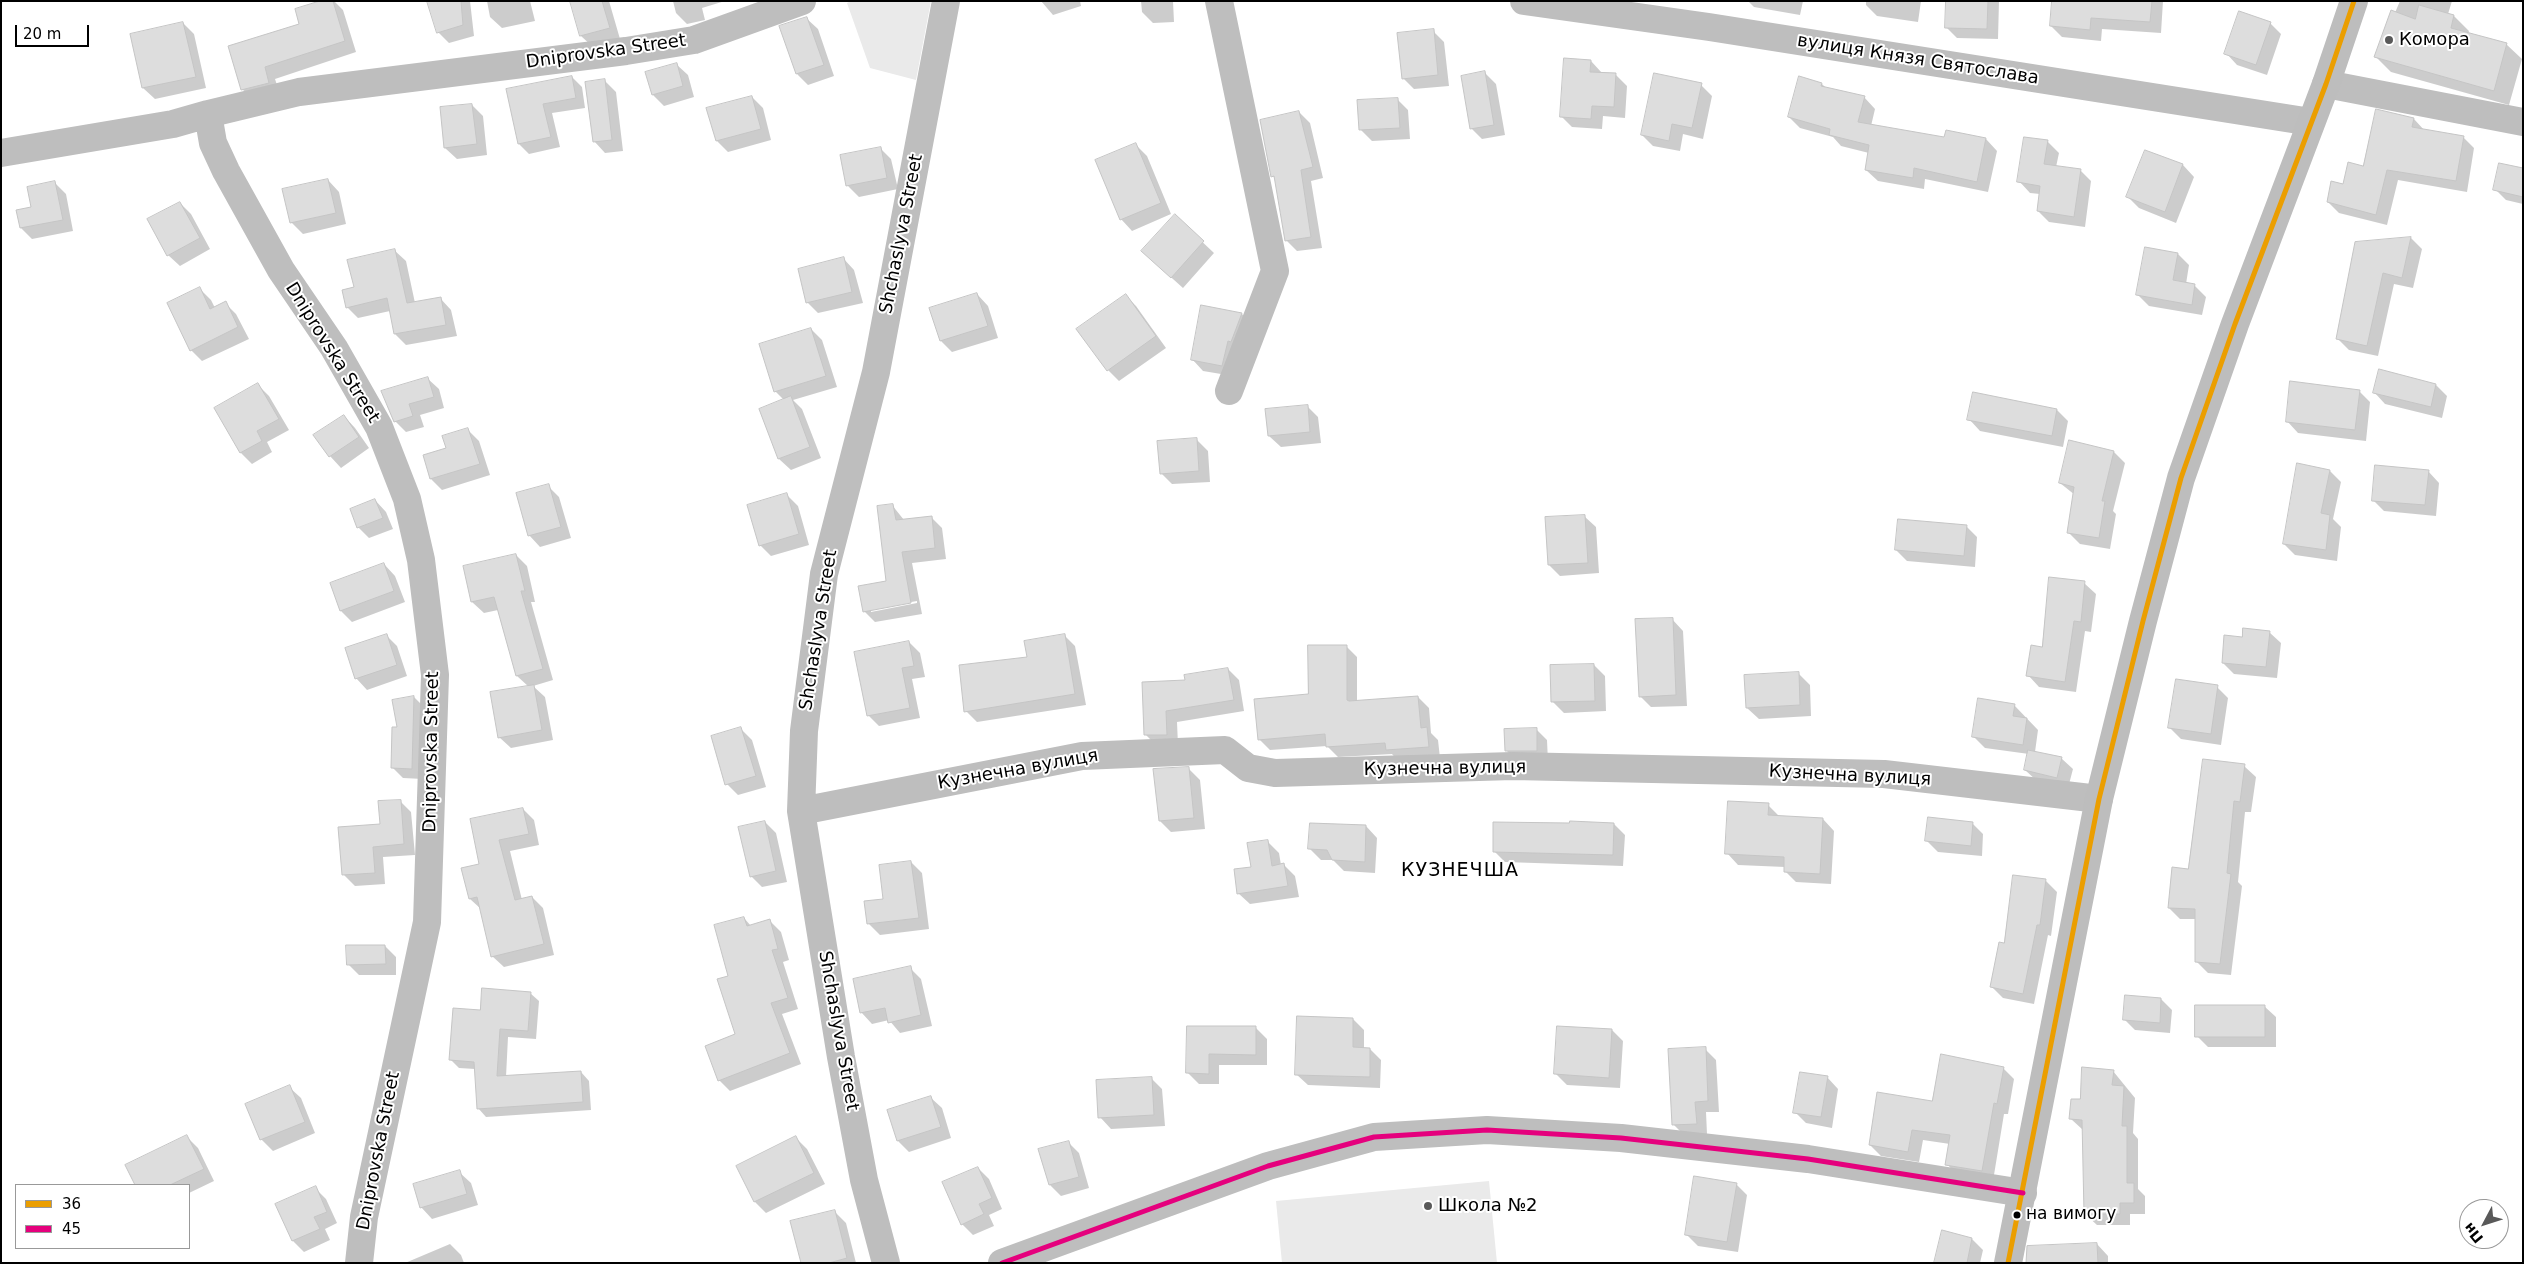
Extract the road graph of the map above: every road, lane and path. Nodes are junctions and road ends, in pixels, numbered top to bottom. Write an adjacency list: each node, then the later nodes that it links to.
1 (802, 1): 7 (street, Dniprovska Street)
2 (946, 1): 13 (street, Shchaslyva Street)
3 (1219, 1): 11 (street)
4 (1524, 1): 8 (street, вулиця Князя Святослава)
5 (2354, 1): 6 (main road)
6 (2326, 84): 8 (main road); 9 (street)
7 (208, 114): 10 (street); 15 (street, Dniprovska Street)
8 (2311, 122): 12 (main road)
9 (2523, 122)
10 (1, 153)
11 (1229, 391)
12 (2100, 799): 13 (street, Кузнечна вулиця); 14 (main road)
13 (801, 811): 16 (street, Shchaslyva Street)
14 (2023, 1193): 17 (street); 18 (main road)
15 (359, 1263)
16 (886, 1263)
17 (1002, 1263)
18 (2008, 1263)

